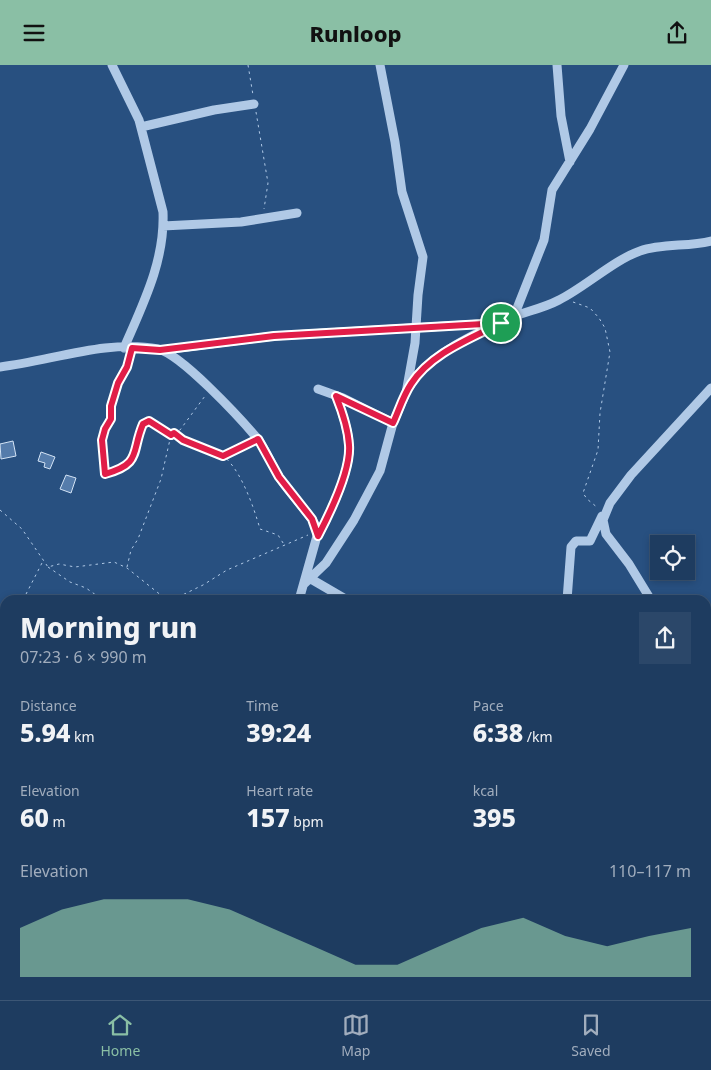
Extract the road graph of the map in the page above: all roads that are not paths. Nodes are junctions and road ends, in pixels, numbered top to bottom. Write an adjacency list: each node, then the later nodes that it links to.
1 (112, 65): 6 (street)
2 (380, 65): 13 (street)
3 (557, 65): 7 (street)
4 (624, 65): 7 (street)
5 (254, 104): 6 (street)
6 (141, 127): 9 (street)
7 (570, 162): 11 (street)
8 (297, 213): 9 (street)
9 (164, 226): 14 (street)
10 (711, 241): 11 (street)
11 (514, 317): 12 (street)
12 (501, 323): 13 (street); 19 (street)
13 (417, 328): 15 (street); 19 (street)
14 (128, 348): 15 (street); 16 (street)
15 (160, 350): 23 (street)
16 (0, 367)
17 (711, 388): 22 (street)
18 (318, 389): 20 (street)
19 (406, 393): 21 (street)
20 (336, 396): 21 (street); 23 (street)
21 (393, 423): 24 (street)
22 (605, 512): 27 (street); 28 (street)
23 (317, 533): 24 (street)
24 (307, 581): 25 (street); 26 (street)
25 (301, 595)
26 (336, 595)
27 (567, 595)
28 (648, 595)

